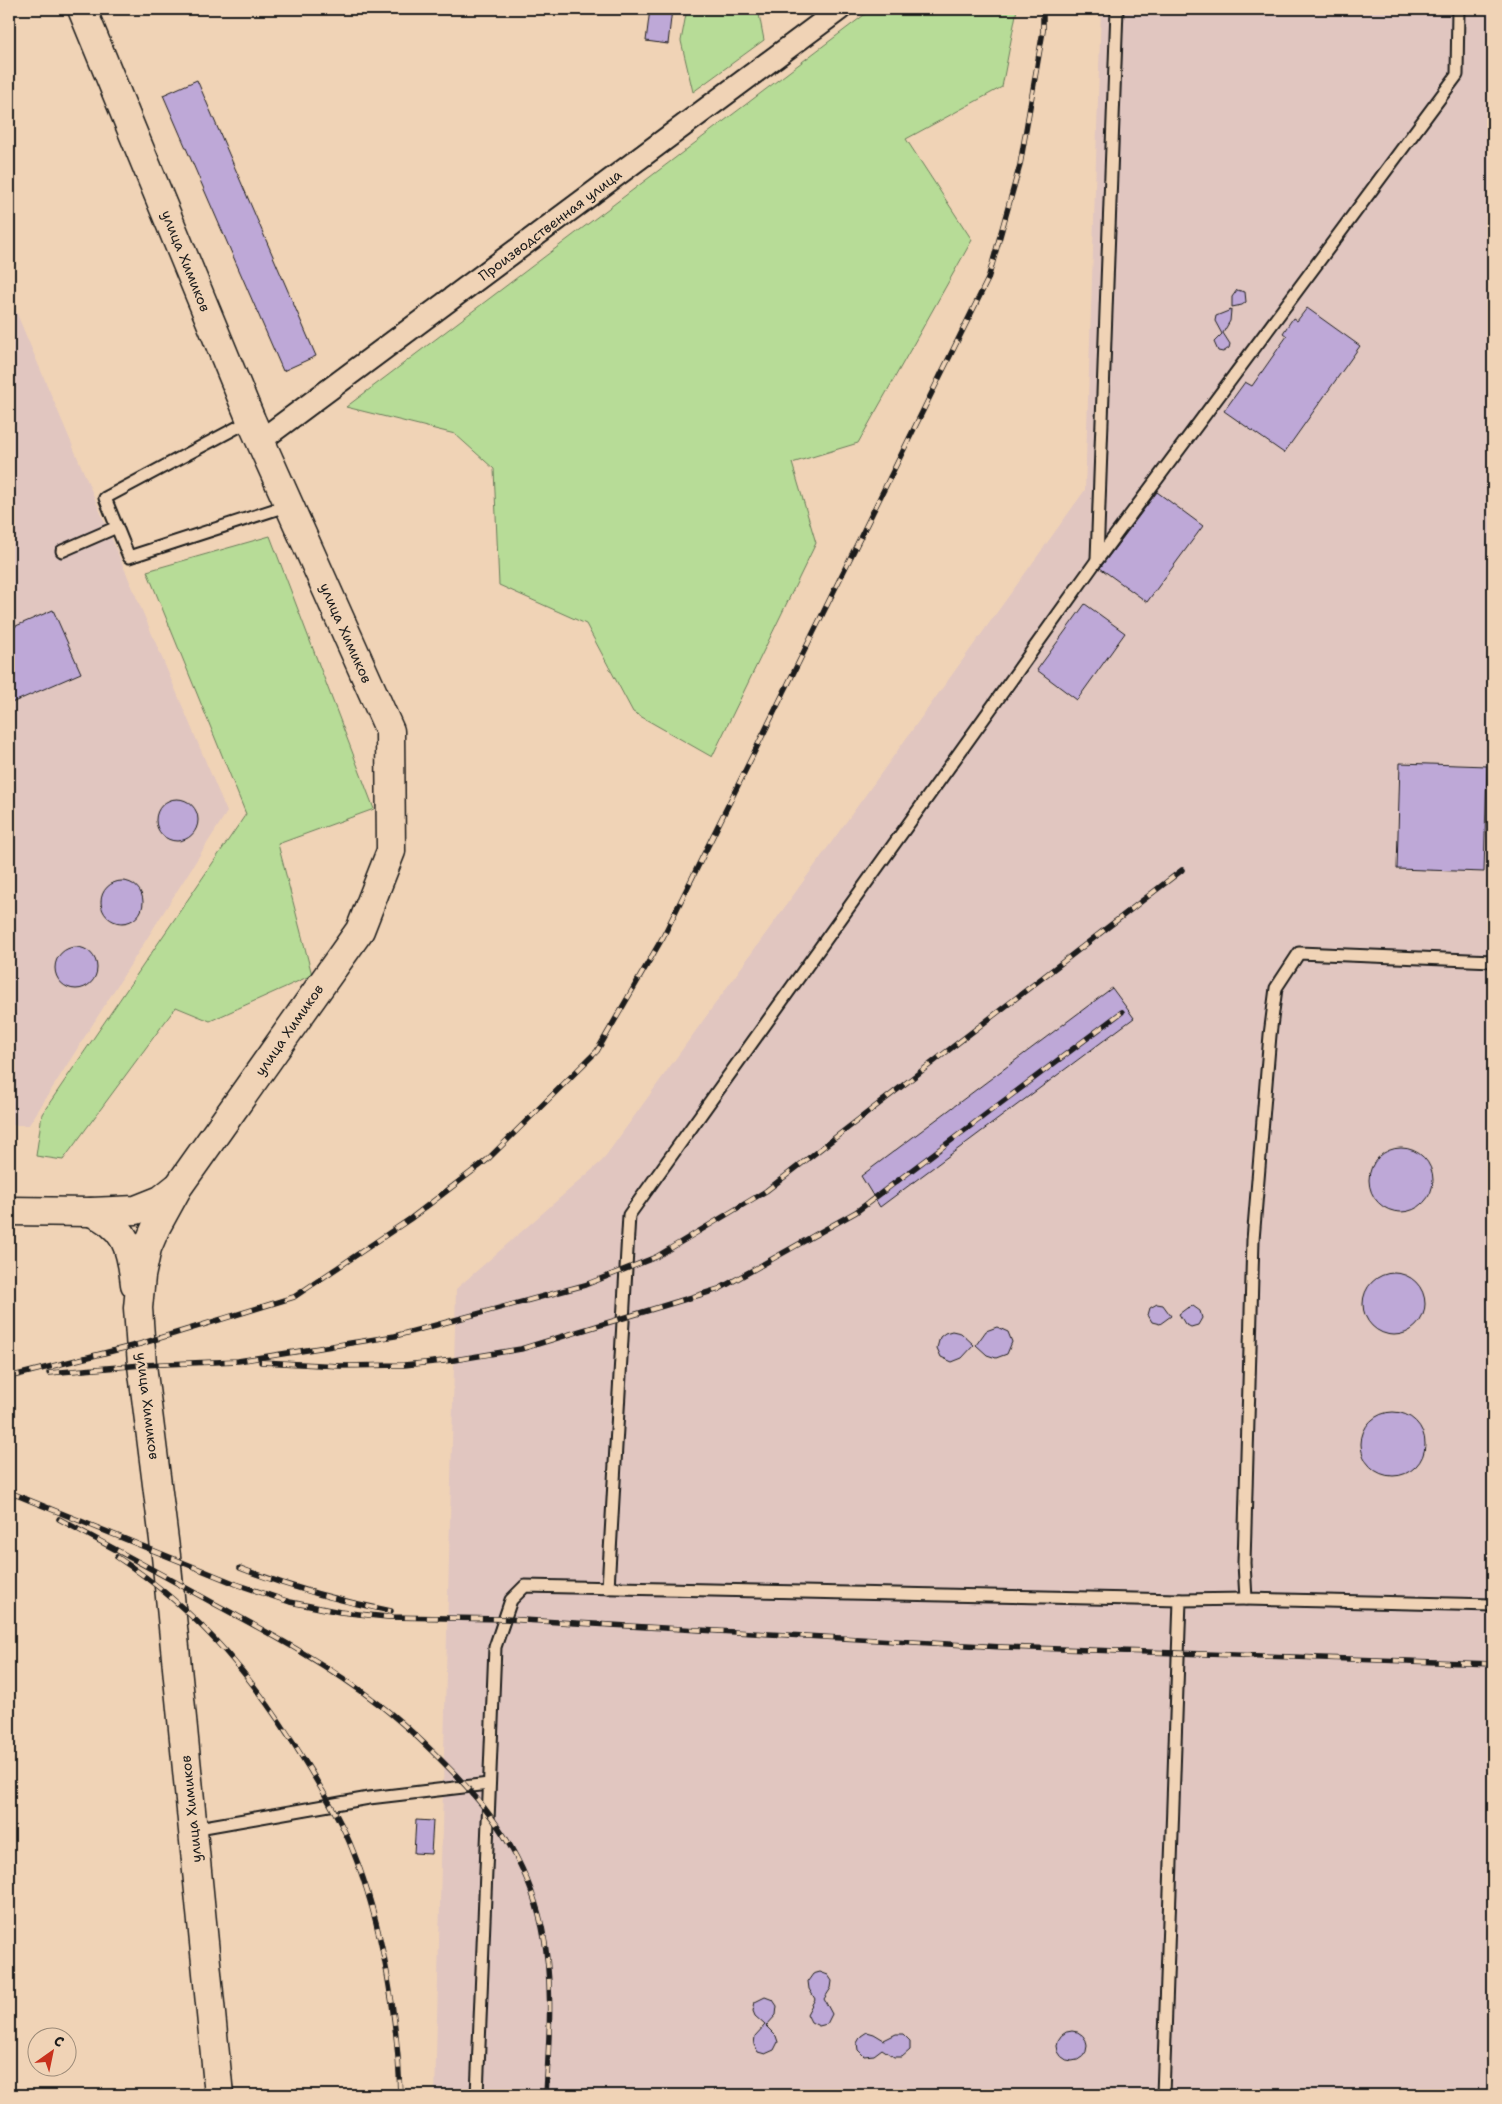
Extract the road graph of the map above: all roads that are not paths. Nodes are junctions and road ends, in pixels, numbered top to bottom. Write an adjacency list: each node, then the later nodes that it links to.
1 (82, 9): 5 (street, улица Химиков)
2 (840, 9): 5 (street, Производственная улица)
3 (1118, 9): 9 (lane)
4 (1458, 9): 9 (lane)
5 (256, 431): 6 (street, улица Химиков); 7 (lane)
6 (289, 505): 7 (lane); 11 (street, улица Химиков)
7 (117, 527): 8 (lane)
8 (62, 551)
9 (1097, 560): 15 (lane)
10 (1493, 962): 16 (lane)
11 (178, 1187): 13 (street); 14 (street, улица Химиков)
12 (9, 1211): 13 (street)
13 (91, 1212): 14 (street)
14 (138, 1308): 20 (street, улица Химиков)
15 (608, 1588): 17 (lane); 19 (lane)
16 (1246, 1599): 17 (lane); 18 (lane)
17 (1180, 1600): 23 (lane)
18 (1493, 1605)
19 (489, 1784): 20 (lane); 22 (lane)
20 (193, 1829): 21 (street, улица Химиков)
21 (219, 2095)
22 (477, 2095)
23 (1163, 2095)

